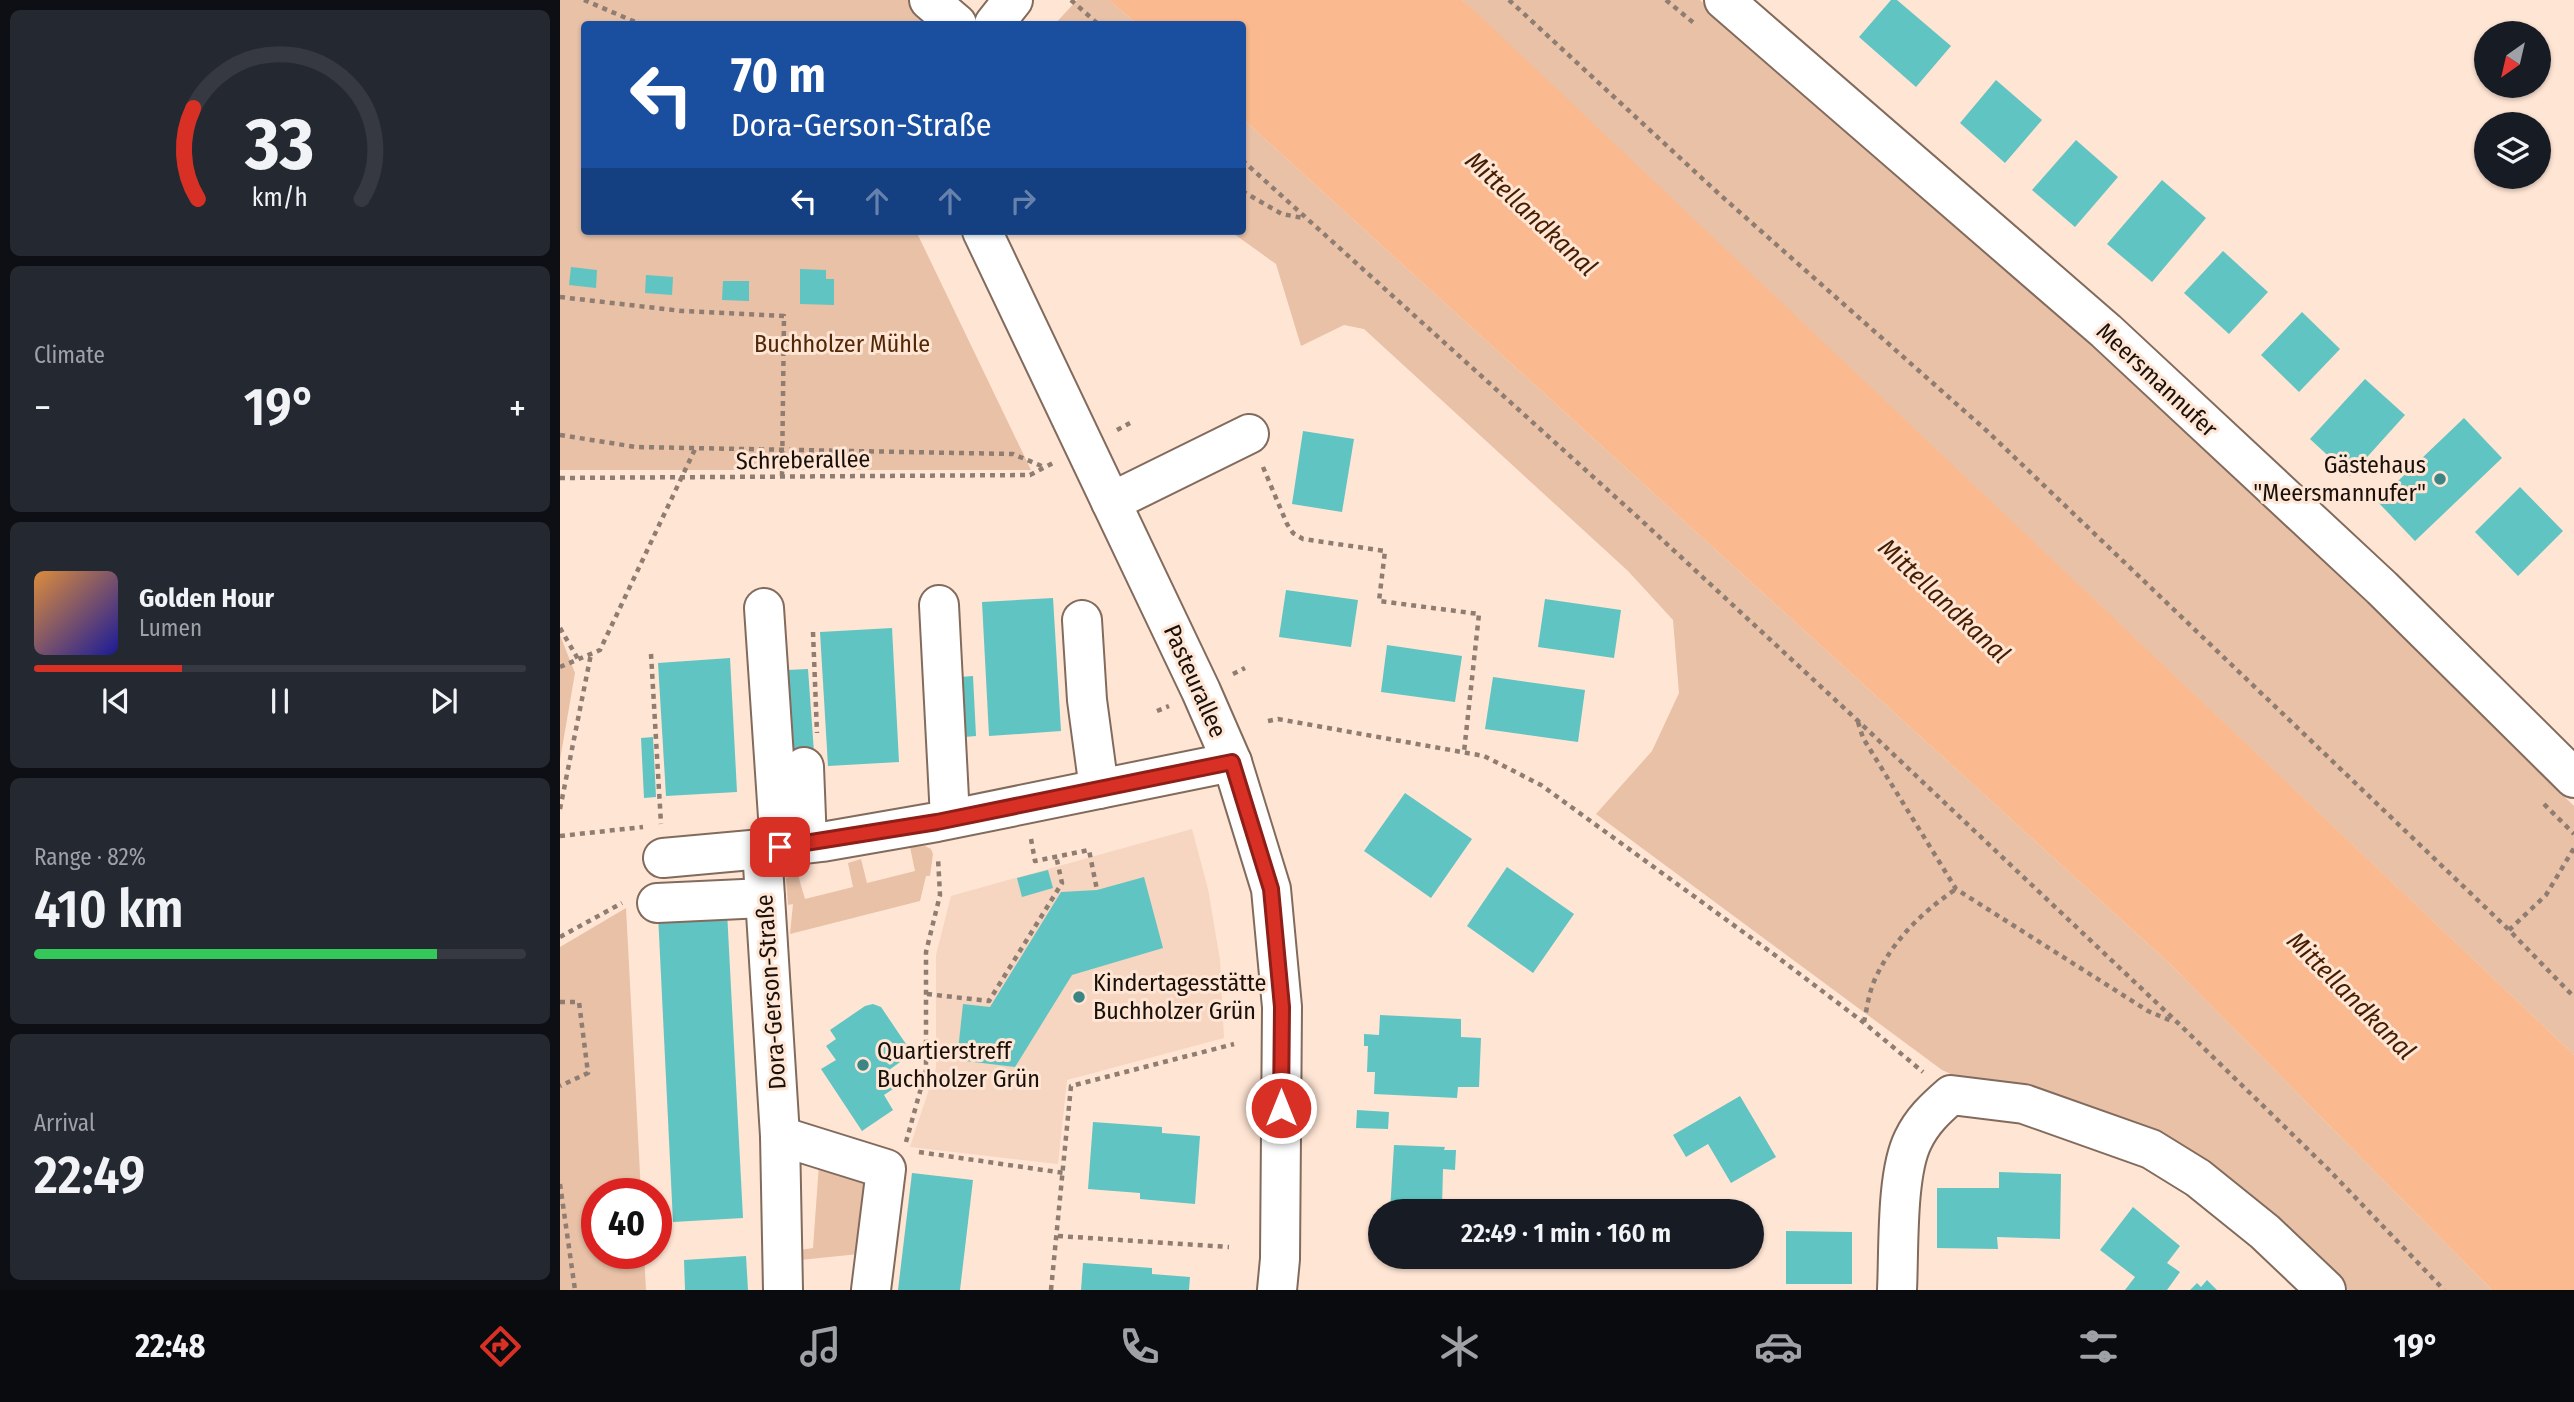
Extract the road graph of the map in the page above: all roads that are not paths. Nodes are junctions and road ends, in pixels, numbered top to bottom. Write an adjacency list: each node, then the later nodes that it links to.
1 (929, 0): 3 (street)
2 (1724, 0): 12 (street, Meersmannufer)
3 (954, 21)
4 (984, 235): 6 (street, Pasteurallee)
5 (1249, 434): 6 (street)
6 (1111, 502): 10 (street, Pasteurallee)
7 (939, 605): 14 (street)
8 (764, 608): 16 (street)
9 (1082, 620): 13 (street)
10 (1232, 762): 13 (street); 22 (street, Pasteurallee)
11 (804, 767): 16 (street)
12 (2574, 778)
13 (1098, 789): 14 (street)
14 (944, 820): 16 (street)
15 (662, 842): 16 (street)
16 (783, 846): 17 (street, Dora-Gerson-Straße)
17 (765, 898): 18 (street); 19 (street, Dora-Gerson-Straße)
18 (657, 904)
19 (780, 1136): 20 (street, Dora-Gerson-Straße); 21 (street)
20 (783, 1290)
21 (871, 1290)
22 (1277, 1290)
23 (1898, 1290): 24 (street)
24 (2326, 1290)

